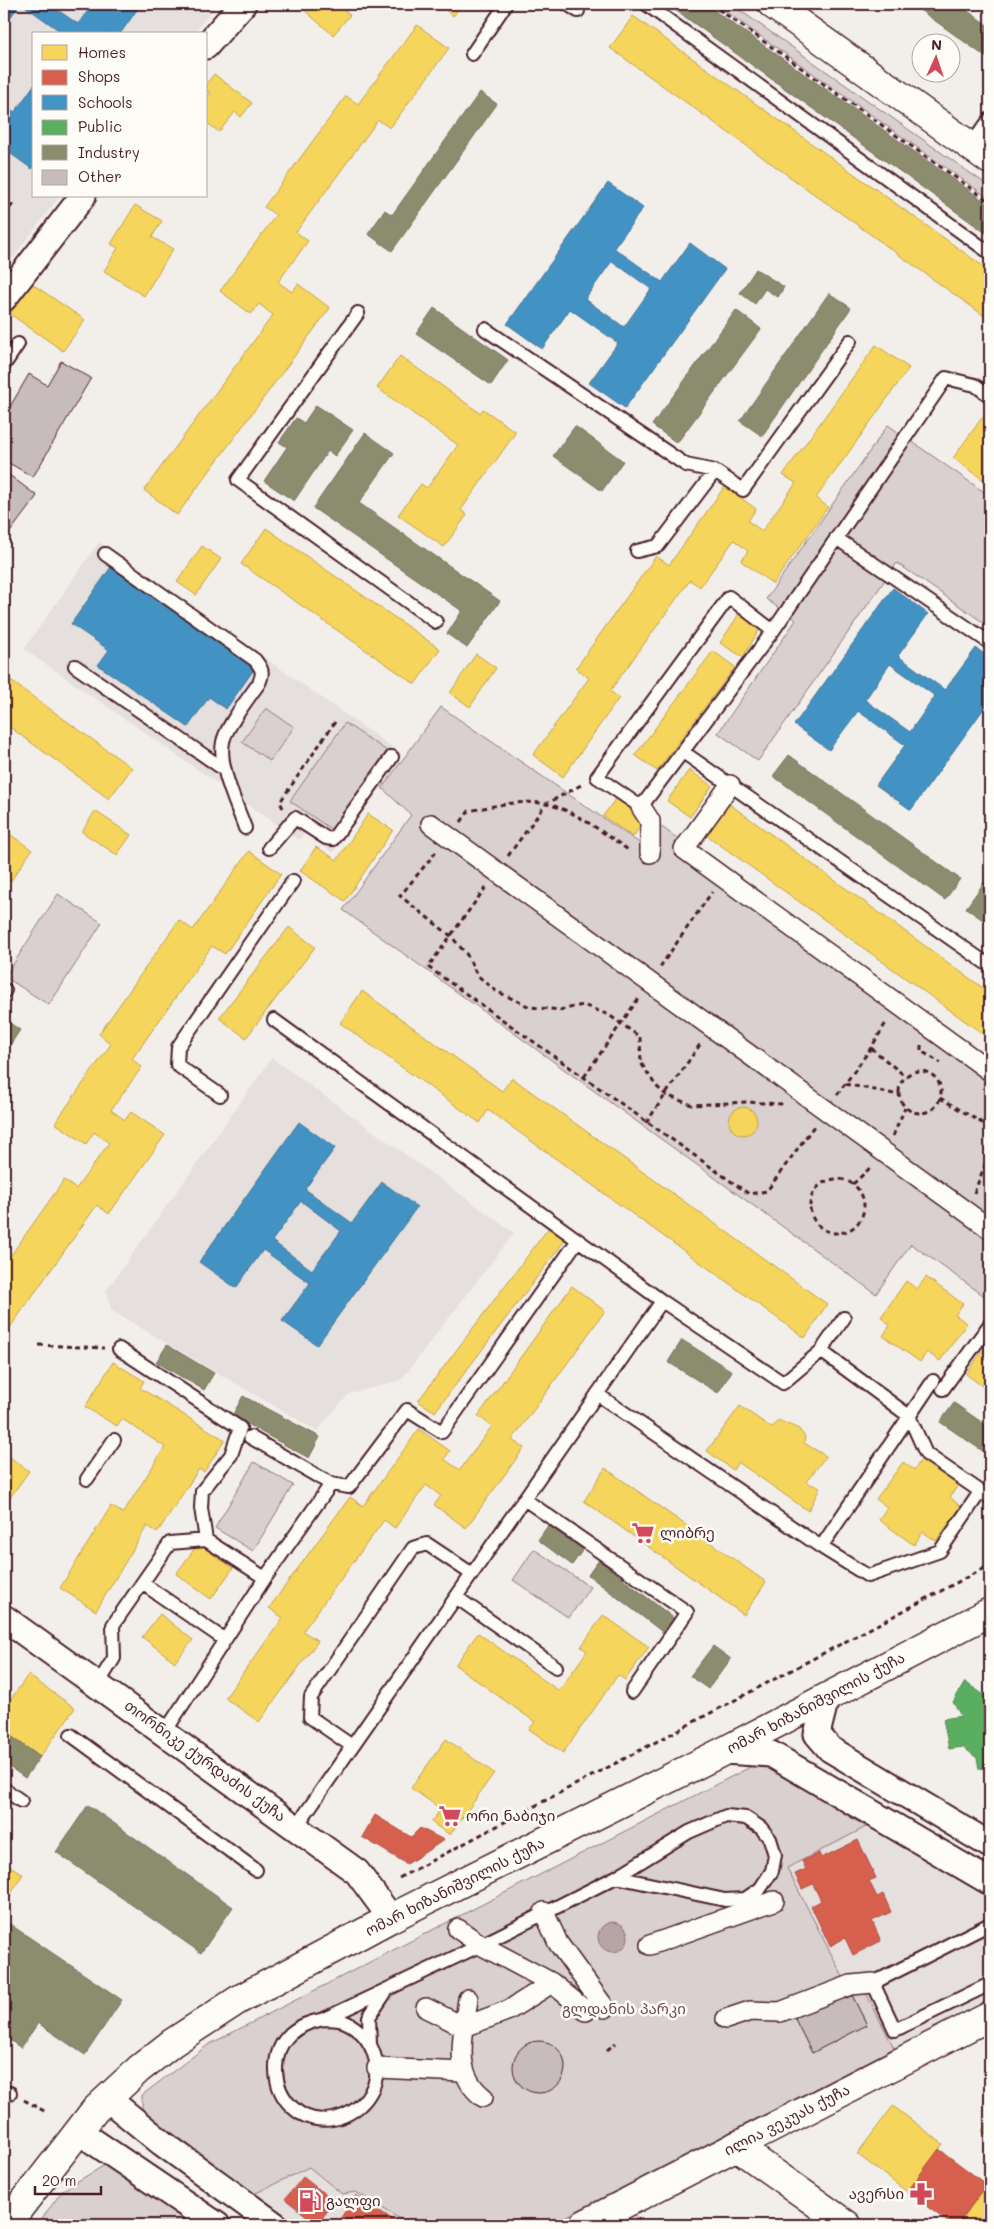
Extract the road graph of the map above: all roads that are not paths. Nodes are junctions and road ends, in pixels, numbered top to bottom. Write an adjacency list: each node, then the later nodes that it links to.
1 (243, 4): 7 (street)
2 (506, 4): 8 (lane)
3 (567, 4): 6 (lane)
4 (646, 4): 12 (lane)
5 (772, 4): 10 (main road)
6 (578, 11)
7 (208, 44)
8 (472, 54)
9 (990, 118): 10 (lane)
10 (980, 153)
11 (81, 198): 13 (street)
12 (990, 253)
13 (4, 298)
14 (358, 313): 24 (lane)
15 (485, 329): 20 (lane)
16 (850, 341): 20 (lane)
17 (18, 344): 18 (lane)
18 (4, 365)
19 (990, 396): 21 (lane)
20 (715, 471): 22 (lane)
21 (836, 538): 25 (lane); 26 (lane)
22 (636, 551)
23 (104, 554): 30 (lane)
24 (436, 622)
25 (773, 631): 28 (lane); 32 (lane)
26 (990, 643)
27 (75, 666): 30 (lane)
28 (683, 752): 31 (lane); 32 (lane)
29 (392, 757): 35 (lane)
30 (225, 770): 34 (lane)
31 (730, 785): 38 (lane); 40 (street)
32 (641, 808): 36 (street)
33 (431, 824): 42 (street)
34 (245, 828)
35 (269, 848)
36 (650, 853)
37 (293, 881): 41 (lane)
38 (990, 966)
39 (274, 1020): 43 (lane)
40 (990, 1071)
41 (220, 1095)
42 (990, 1230)
43 (578, 1240): 44 (lane); 54 (lane)
44 (662, 1301): 48 (lane); 49 (lane)
45 (844, 1318): 48 (lane)
46 (990, 1324): 50 (lane)
47 (119, 1349): 57 (lane)
48 (821, 1352): 50 (lane)
49 (597, 1394): 56 (lane); 58 (lane)
50 (909, 1416): 55 (lane); 58 (lane)
51 (250, 1437): 54 (lane)
52 (114, 1440): 53 (lane)
53 (87, 1479)
54 (331, 1484): 60 (lane)
55 (985, 1495): 58 (lane)
56 (524, 1499): 59 (lane); 68 (lane)
57 (206, 1540): 60 (lane); 61 (lane)
58 (821, 1547)
59 (472, 1574): 62 (lane); 72 (lane)
60 (265, 1578): 65 (lane)
61 (142, 1584): 65 (lane); 67 (lane)
62 (456, 1597): 66 (lane); 72 (lane)
63 (990, 1612): 69 (main road, ომარ ხიზანიშვილის ქუჩა)
64 (4, 1618): 67 (street, თორნიკე ქურდაძის ქუჩა)
65 (225, 1640): 70 (lane)
66 (556, 1667)
67 (98, 1684): 70 (street, თორნიკე ქურდაძის ქუჩა)
68 (632, 1692)
69 (826, 1698): 73 (main road, ომარ ხიზანიშვილის ქუჩა); 77 (street)
70 (164, 1732): 76 (street, თორნიკე ქურდაძის ქუჩა)
71 (70, 1736): 78 (lane)
72 (352, 1746): 76 (lane)
73 (724, 1751): 80 (street); 83 (main road, ომარ ხიზანიშვილის ქუჩა)
74 (4, 1789): 75 (lane)
75 (21, 1801)
76 (296, 1827): 83 (street, თორნიკე ქურდაძის ქუჩა)
77 (987, 1838)
78 (256, 1870)
79 (616, 1877): 79 (lane); 82 (lane)
80 (990, 1882)
81 (774, 1901): 87 (street)
82 (544, 1912): 86 (lane); 88 (street)
83 (391, 1918): 102 (main road, ომარ ხიზანიშვილის ქუჩა)
84 (990, 1924): 89 (lane)
85 (458, 1930): 86 (street)
86 (481, 1944): 88 (street); 91 (lane)
87 (650, 1945)
88 (552, 1983): 97 (street)
89 (873, 1983): 90 (lane); 96 (street)
90 (990, 1984)
91 (394, 1986): 95 (lane); 98 (lane)
92 (468, 1999): 97 (street)
93 (426, 2008): 97 (street)
94 (990, 2016): 104 (main road, ილია ვეკუას ქუჩა)
95 (324, 2019): 98 (lane); 99 (lane)
96 (726, 2019)
97 (464, 2027): 100 (street)
98 (370, 2044): 99 (lane)
99 (377, 2068): 100 (street)
100 (463, 2072): 101 (street)
101 (483, 2098)
102 (108, 2099): 103 (main road, ომარ ხიზანიშვილის ქუჩა); 108 (street)
103 (78, 2131): 106 (main road, ომარ ხიზანიშვილის ქუჩა); 107 (street)
104 (736, 2146): 105 (main road, ილია ვეკუას ქუჩა); 110 (main road)
105 (613, 2219): 109 (main road, ილია ვეკუას ქუჩა)
106 (6, 2225)
107 (217, 2225)
108 (275, 2225)
109 (583, 2225)
110 (847, 2225)

